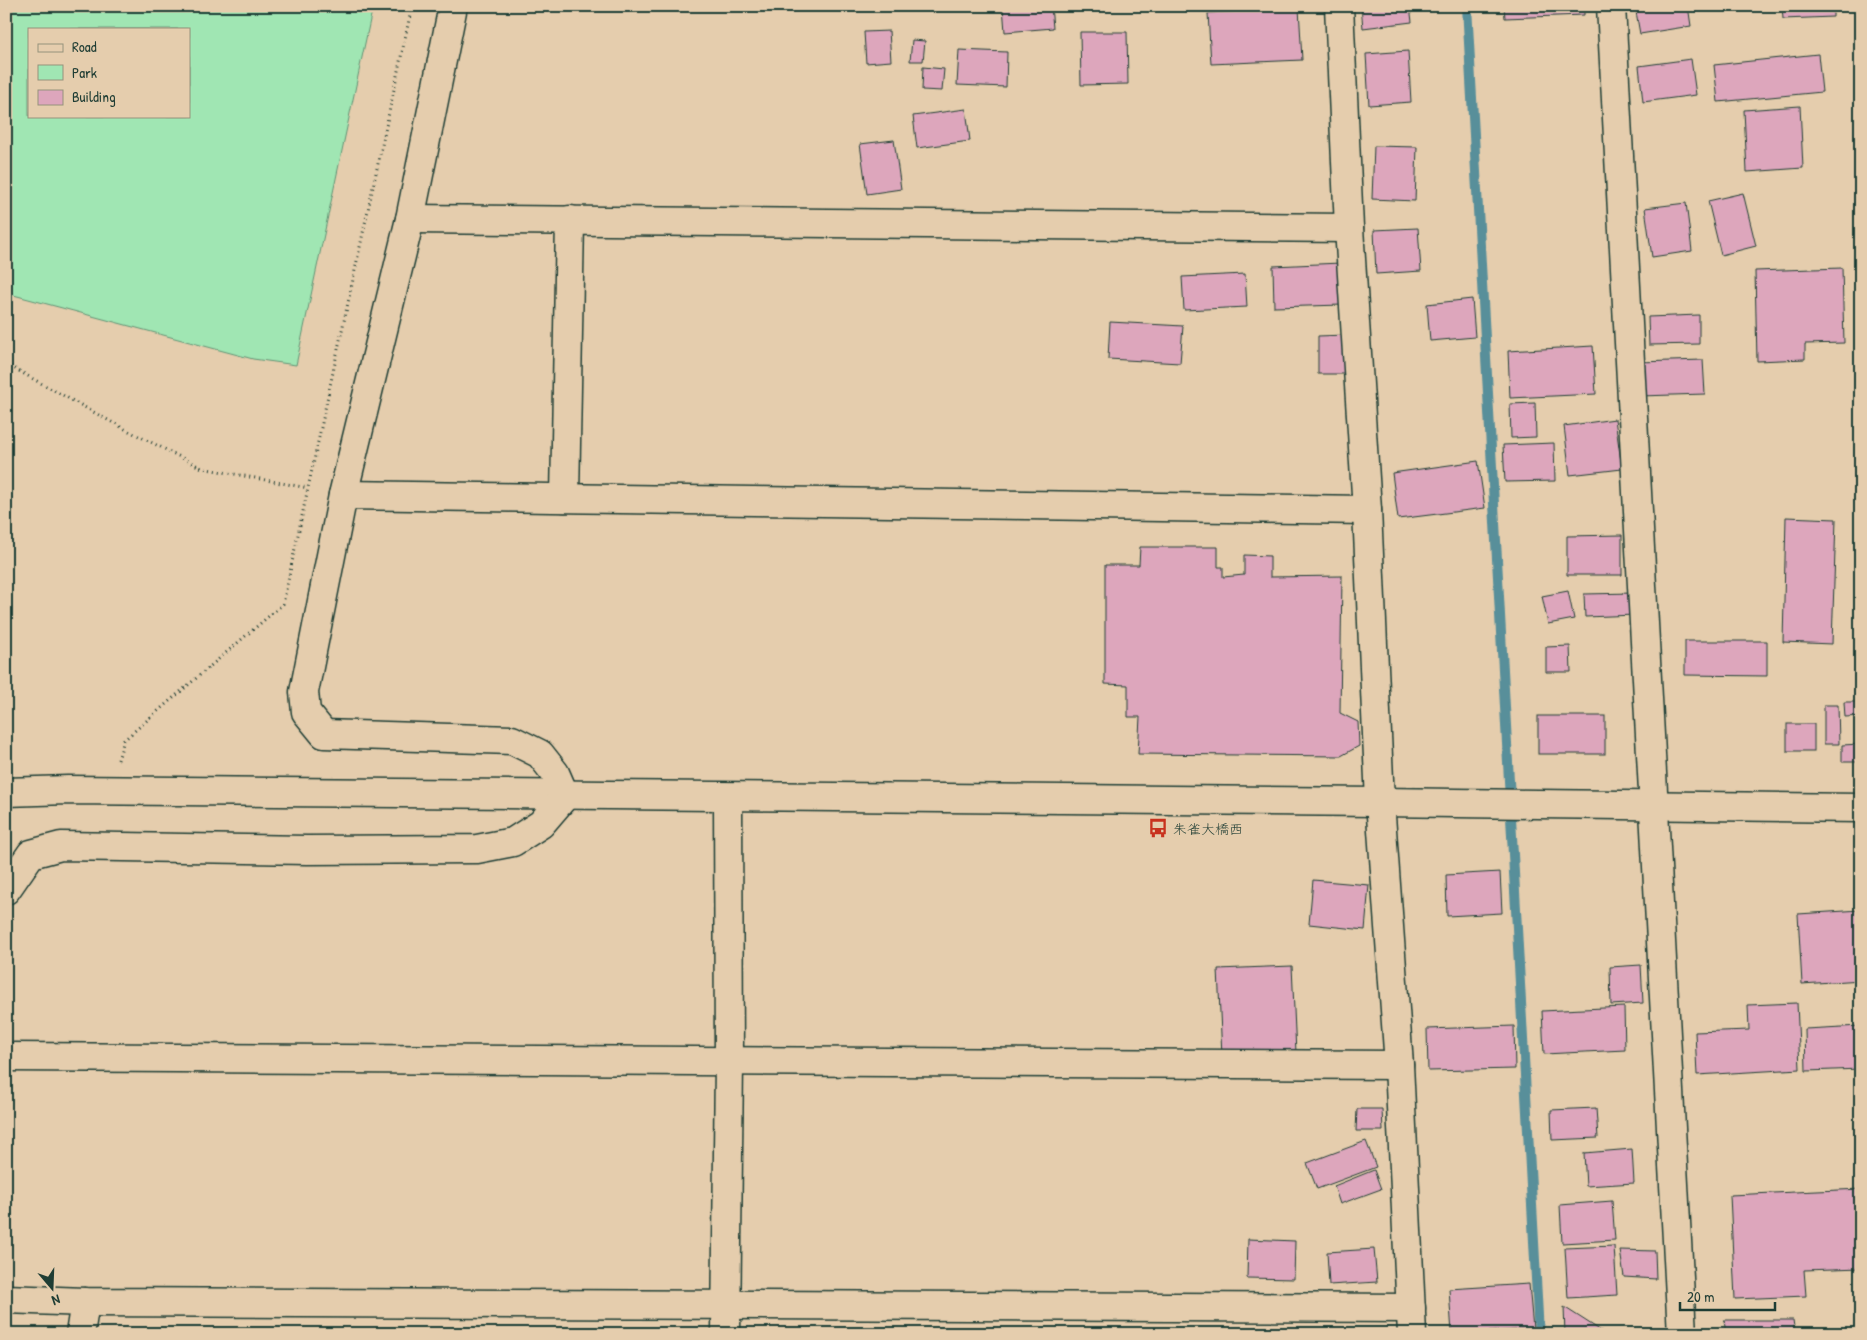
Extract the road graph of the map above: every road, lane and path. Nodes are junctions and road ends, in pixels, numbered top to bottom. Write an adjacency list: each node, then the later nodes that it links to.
1 (412, 6): 9 (path)
2 (453, 6): 5 (street)
3 (1339, 6): 7 (street)
4 (1611, 6): 18 (street)
5 (410, 218): 6 (street); 10 (street)
6 (570, 220): 7 (street); 11 (street)
7 (1349, 228): 12 (street)
8 (6, 364): 9 (path)
9 (308, 488): 10 (path); 13 (path)
10 (343, 495): 11 (street); 15 (street)
11 (565, 498): 12 (street)
12 (1367, 510): 17 (street)
13 (116, 767)
14 (10, 792): 15 (street)
15 (565, 796): 16 (street); 20 (street)
16 (728, 797): 17 (street); 22 (street)
17 (1380, 802): 18 (street); 23 (street)
18 (1653, 805): 19 (street); 30 (street)
19 (1861, 808)
20 (6, 890)
21 (6, 1057): 22 (street)
22 (729, 1062): 23 (street); 26 (street)
23 (1399, 1065): 27 (street)
24 (6, 1299): 25 (street)
25 (85, 1302): 26 (street); 28 (street)
26 (726, 1304): 27 (street); 29 (street)
27 (1411, 1321)
28 (80, 1334)
29 (726, 1334)
30 (1682, 1334)

